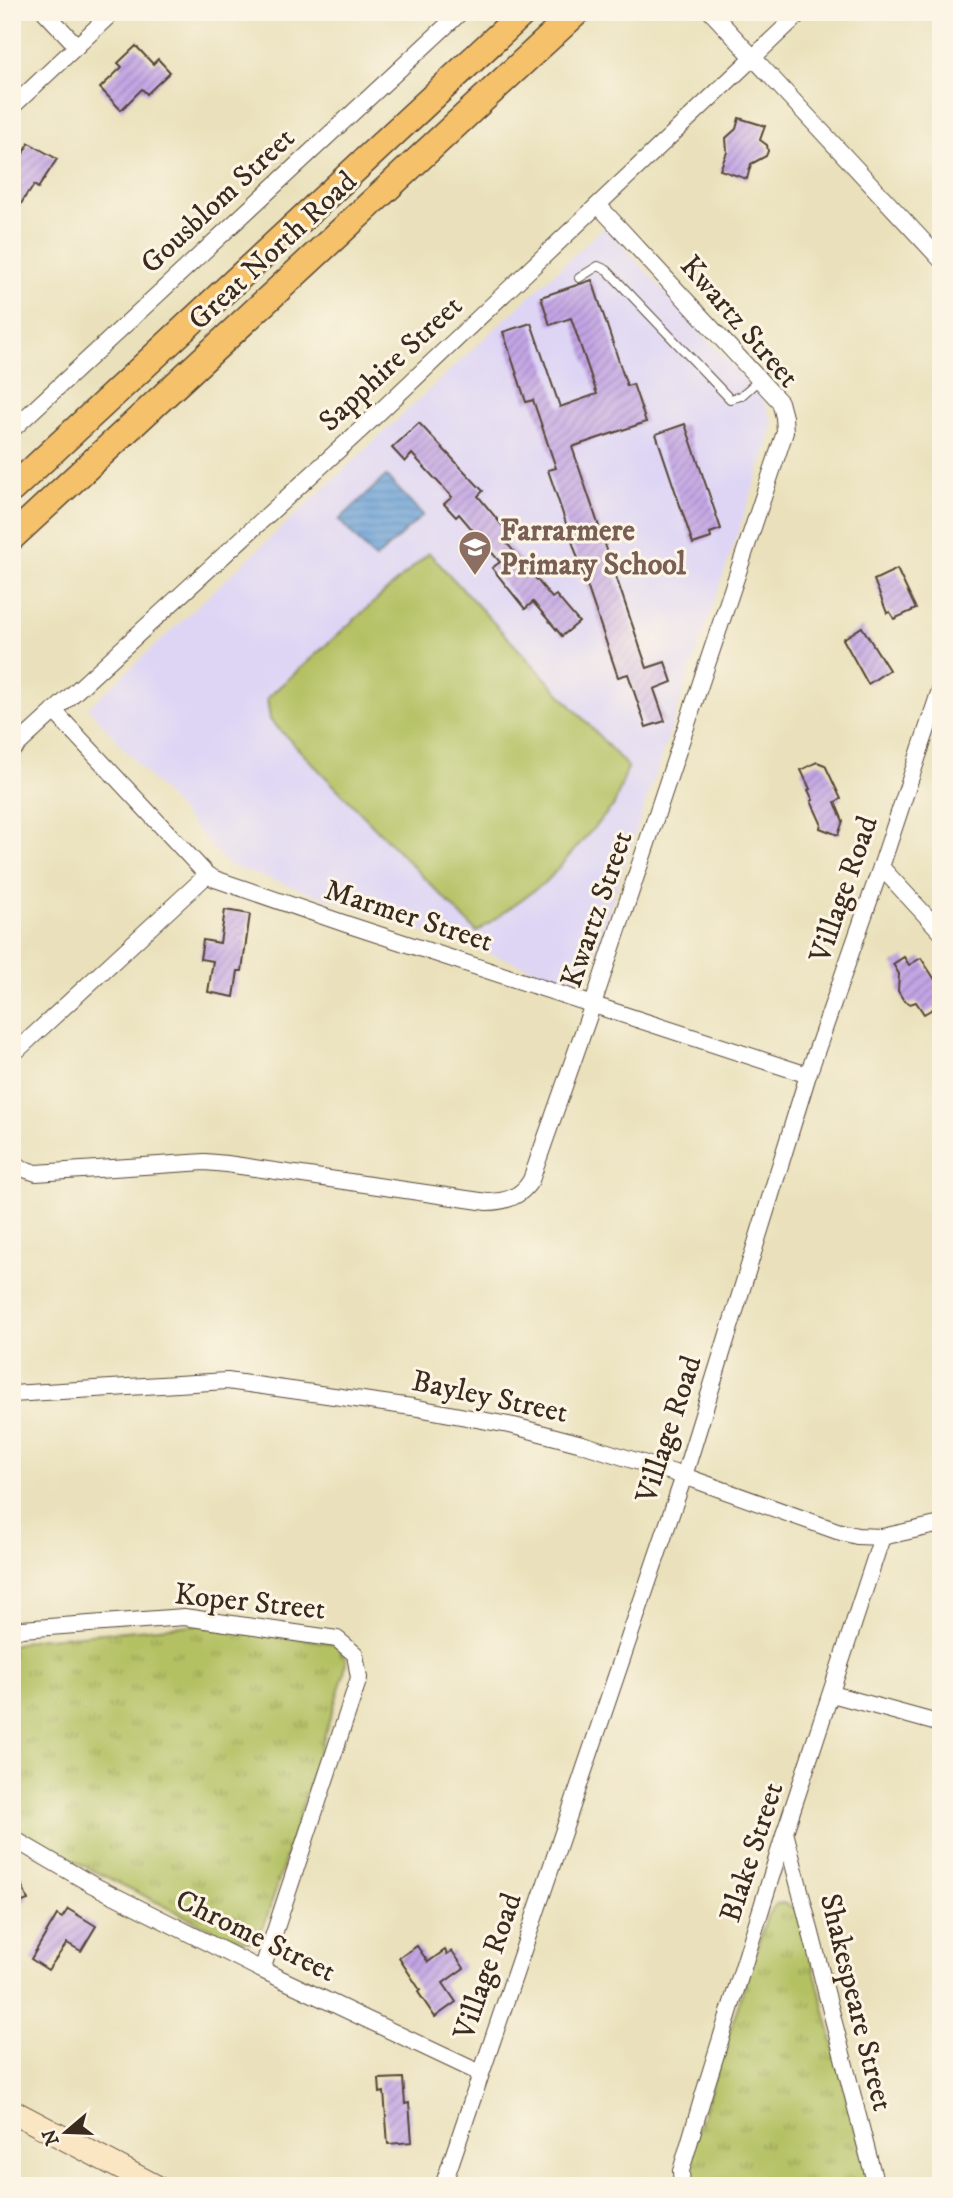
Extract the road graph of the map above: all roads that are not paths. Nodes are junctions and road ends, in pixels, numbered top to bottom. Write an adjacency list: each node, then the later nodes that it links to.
1 (45, 12): 8 (street)
2 (113, 12): 8 (street)
3 (461, 12): 15 (street, Gousblom Street)
4 (524, 12): 16 (main road, Great North Road)
5 (577, 12): 17 (main road, Great North Road)
6 (711, 12): 9 (street)
7 (801, 12): 9 (street, Sapphire Street)
8 (77, 46): 10 (street)
9 (754, 59): 11 (street, Sapphire Street); 12 (street)
10 (12, 107)
11 (598, 205): 14 (street, Kwartz Street); 19 (street, Sapphire Street)
12 (941, 260)
13 (579, 278): 14 (lane)
14 (760, 379): 24 (street, Kwartz Street)
15 (12, 430)
16 (12, 489)
17 (12, 537)
18 (941, 687): 21 (street, Village Road)
19 (54, 711): 20 (street, Sapphire Street); 22 (street, Marmer Street)
20 (12, 750)
21 (881, 867): 23 (street); 26 (street, Village Road)
22 (207, 875): 24 (street, Marmer Street); 25 (street)
23 (941, 932)
24 (593, 1004): 26 (street, Marmer Street); 27 (street, Kwartz Street)
25 (12, 1055)
26 (808, 1075): 29 (street, Village Road)
27 (12, 1160)
28 (12, 1394): 29 (street, Bayley Street)
29 (684, 1476): 31 (street, Bayley Street); 38 (street, Village Road)
30 (941, 1524): 31 (street, Bayley Street)
31 (882, 1537): 33 (street, Blake Street)
32 (12, 1632): 37 (street, Koper Street)
33 (832, 1694): 34 (street); 35 (street, Blake Street)
34 (941, 1724)
35 (785, 1832): 42 (street, Blake Street); 43 (street, Shakespeare Street)
36 (12, 1838): 37 (street, Chrome Street)
37 (262, 1970): 38 (street, Chrome Street)
38 (480, 2073): 41 (street, Village Road)
39 (12, 2111): 40 (street)
40 (155, 2186)
41 (443, 2186)
42 (682, 2186)
43 (876, 2186)

